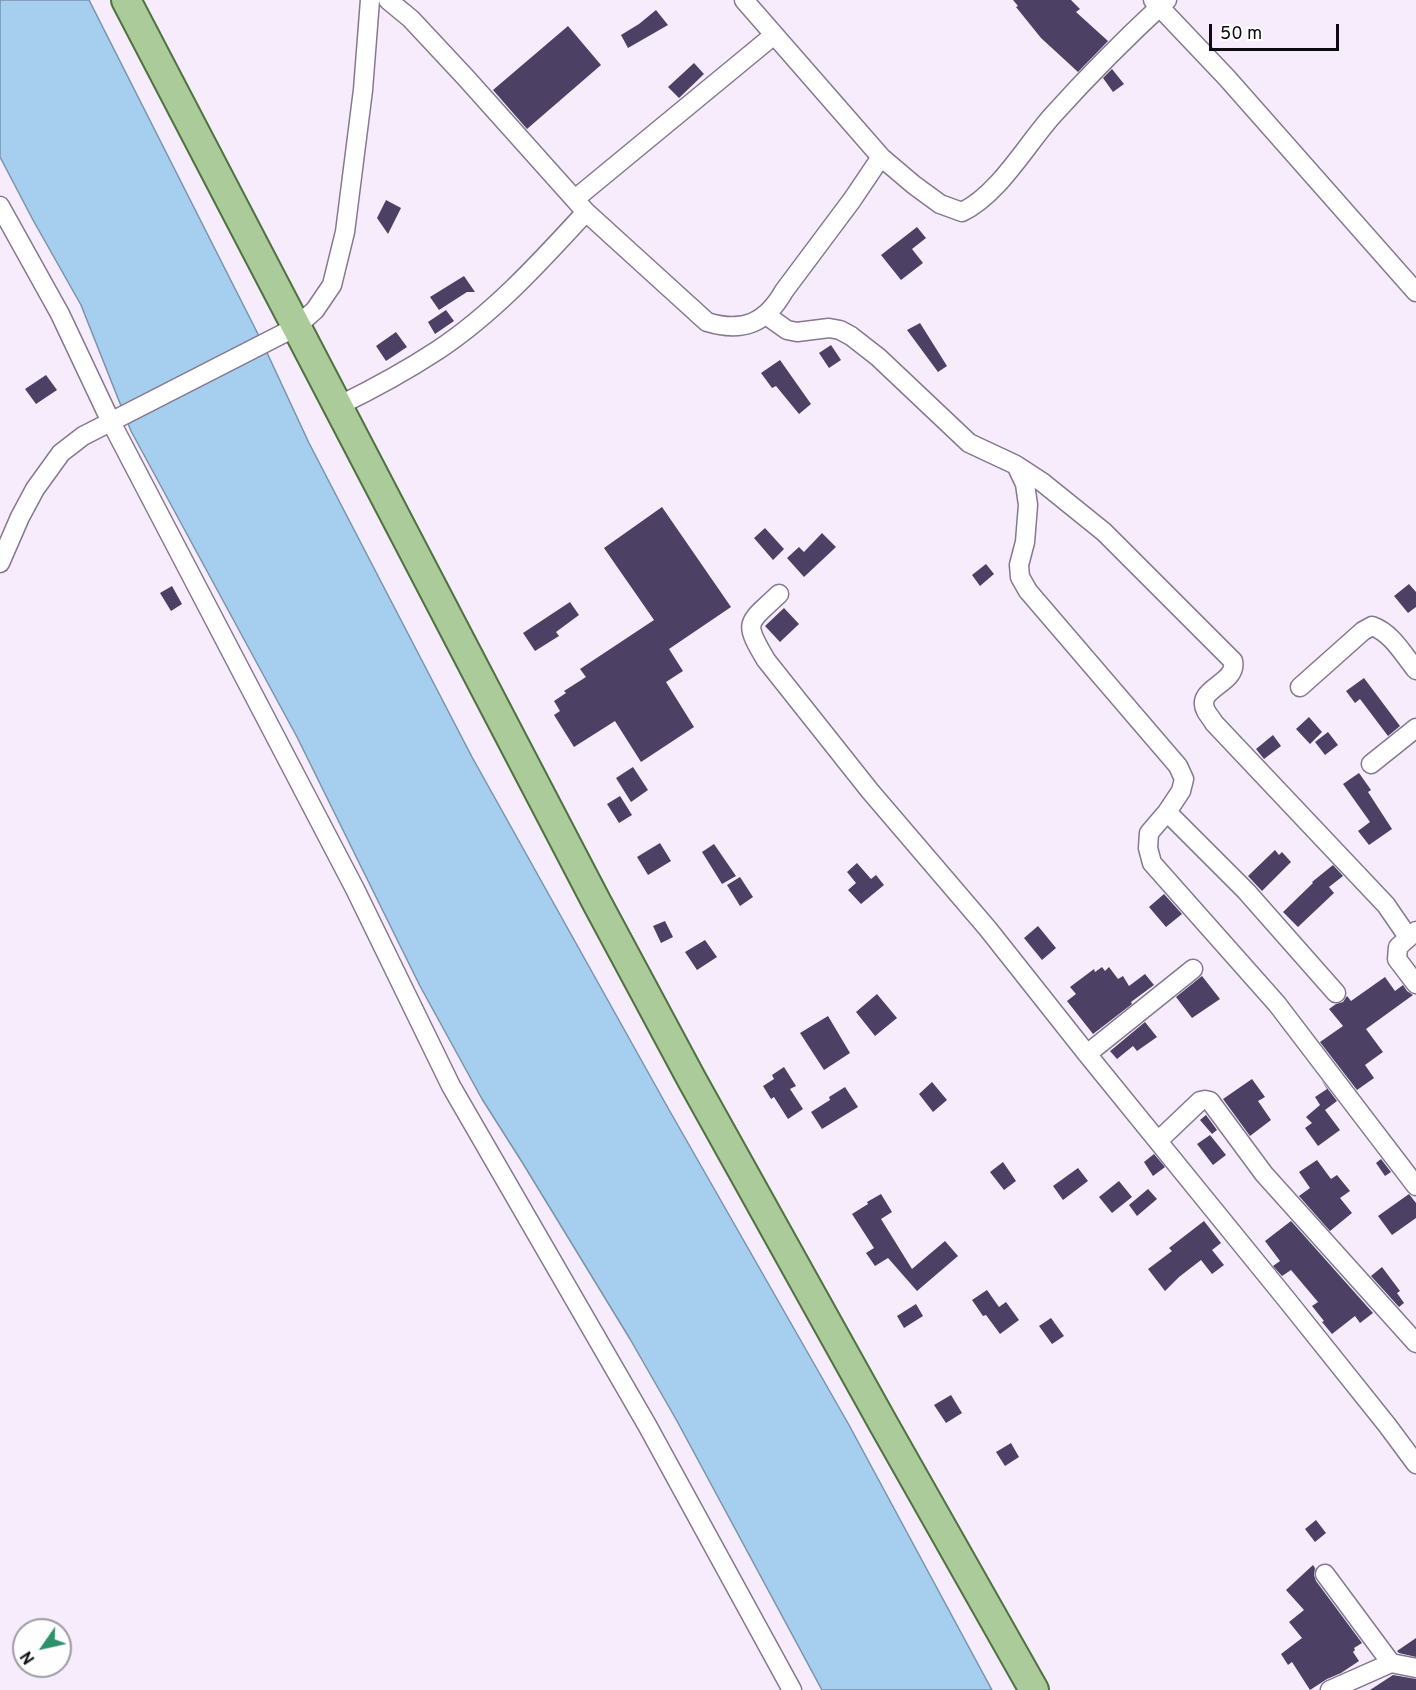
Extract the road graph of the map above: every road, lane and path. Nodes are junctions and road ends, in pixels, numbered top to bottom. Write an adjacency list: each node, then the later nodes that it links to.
1 (126, 0): 12 (main road)
2 (370, 0): 12 (street)
3 (388, 0): 8 (street)
4 (744, 0): 6 (street)
5 (1160, 2): 7 (street); 10 (street)
6 (774, 35): 7 (street); 8 (street)
7 (881, 157): 11 (street)
8 (580, 205): 11 (street); 13 (street)
9 (0, 206): 14 (street)
10 (1416, 292)
11 (766, 315): 15 (street)
12 (288, 331): 13 (main road); 14 (street)
13 (338, 406): 36 (main road)
14 (114, 420): 16 (street); 35 (street)
15 (1016, 465): 22 (street); 23 (street)
16 (0, 563)
17 (779, 594): 27 (street)
18 (1416, 670): 19 (street)
19 (1300, 687)
20 (1416, 728): 21 (street)
21 (1371, 764)
22 (1167, 812): 26 (street); 29 (street)
23 (1412, 934): 25 (street)
24 (1193, 969): 27 (street)
25 (1416, 984)
26 (1336, 993)
27 (1087, 1054): 28 (street)
28 (1158, 1141): 30 (street); 31 (street)
29 (1416, 1186)
30 (1416, 1343)
31 (1416, 1464)
32 (1325, 1574): 33 (street)
33 (1391, 1662): 34 (street); 37 (street)
34 (1416, 1668)
35 (792, 1690)
36 (1034, 1690)
37 (1330, 1690)

